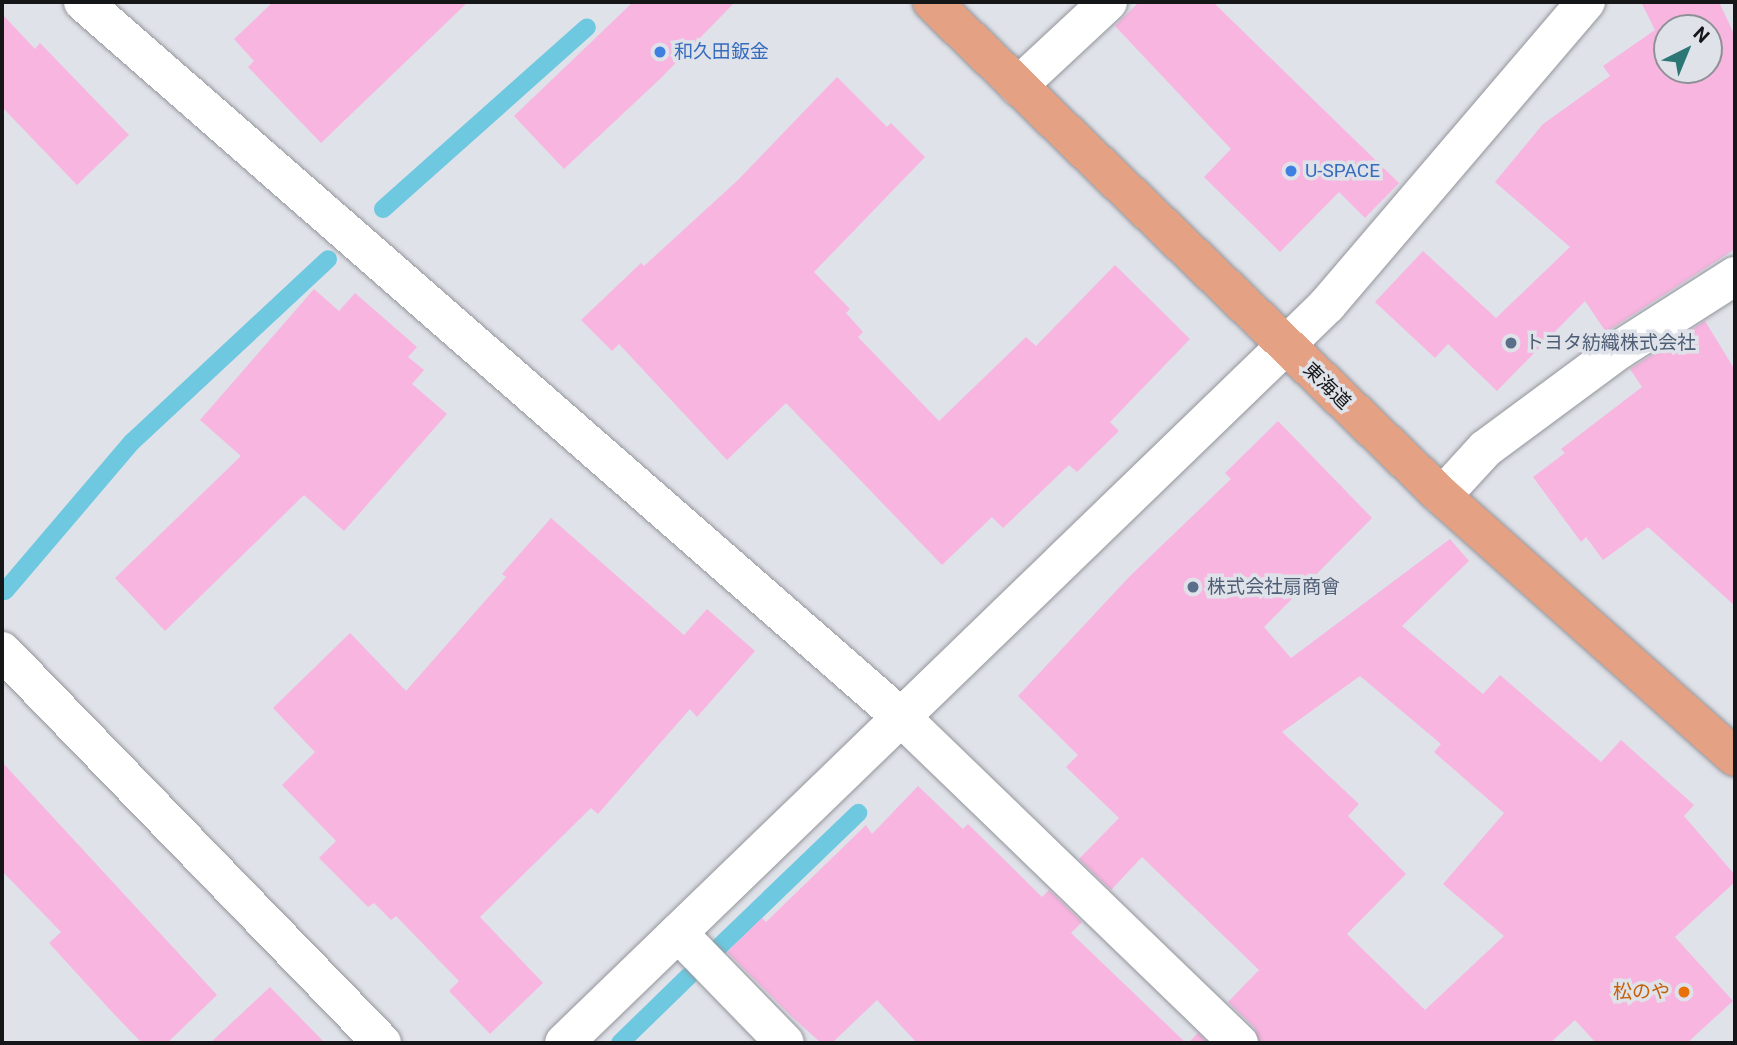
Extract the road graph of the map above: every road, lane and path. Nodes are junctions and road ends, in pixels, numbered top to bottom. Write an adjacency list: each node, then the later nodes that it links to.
1 (83, 2): 10 (street)
2 (932, 2): 5 (highway, 東海道)
3 (1108, 2): 5 (street)
4 (1586, 2): 7 (street)
5 (1018, 86): 7 (highway, 東海道)
6 (1735, 276): 8 (street)
7 (1285, 346): 8 (highway, 東海道); 10 (street)
8 (1442, 496): 11 (highway, 東海道)
9 (2, 651): 13 (street)
10 (901, 717): 12 (street); 16 (street)
11 (1735, 757)
12 (678, 933): 14 (street); 15 (street)
13 (382, 1043)
14 (564, 1043)
15 (785, 1043)
16 (1239, 1043)

